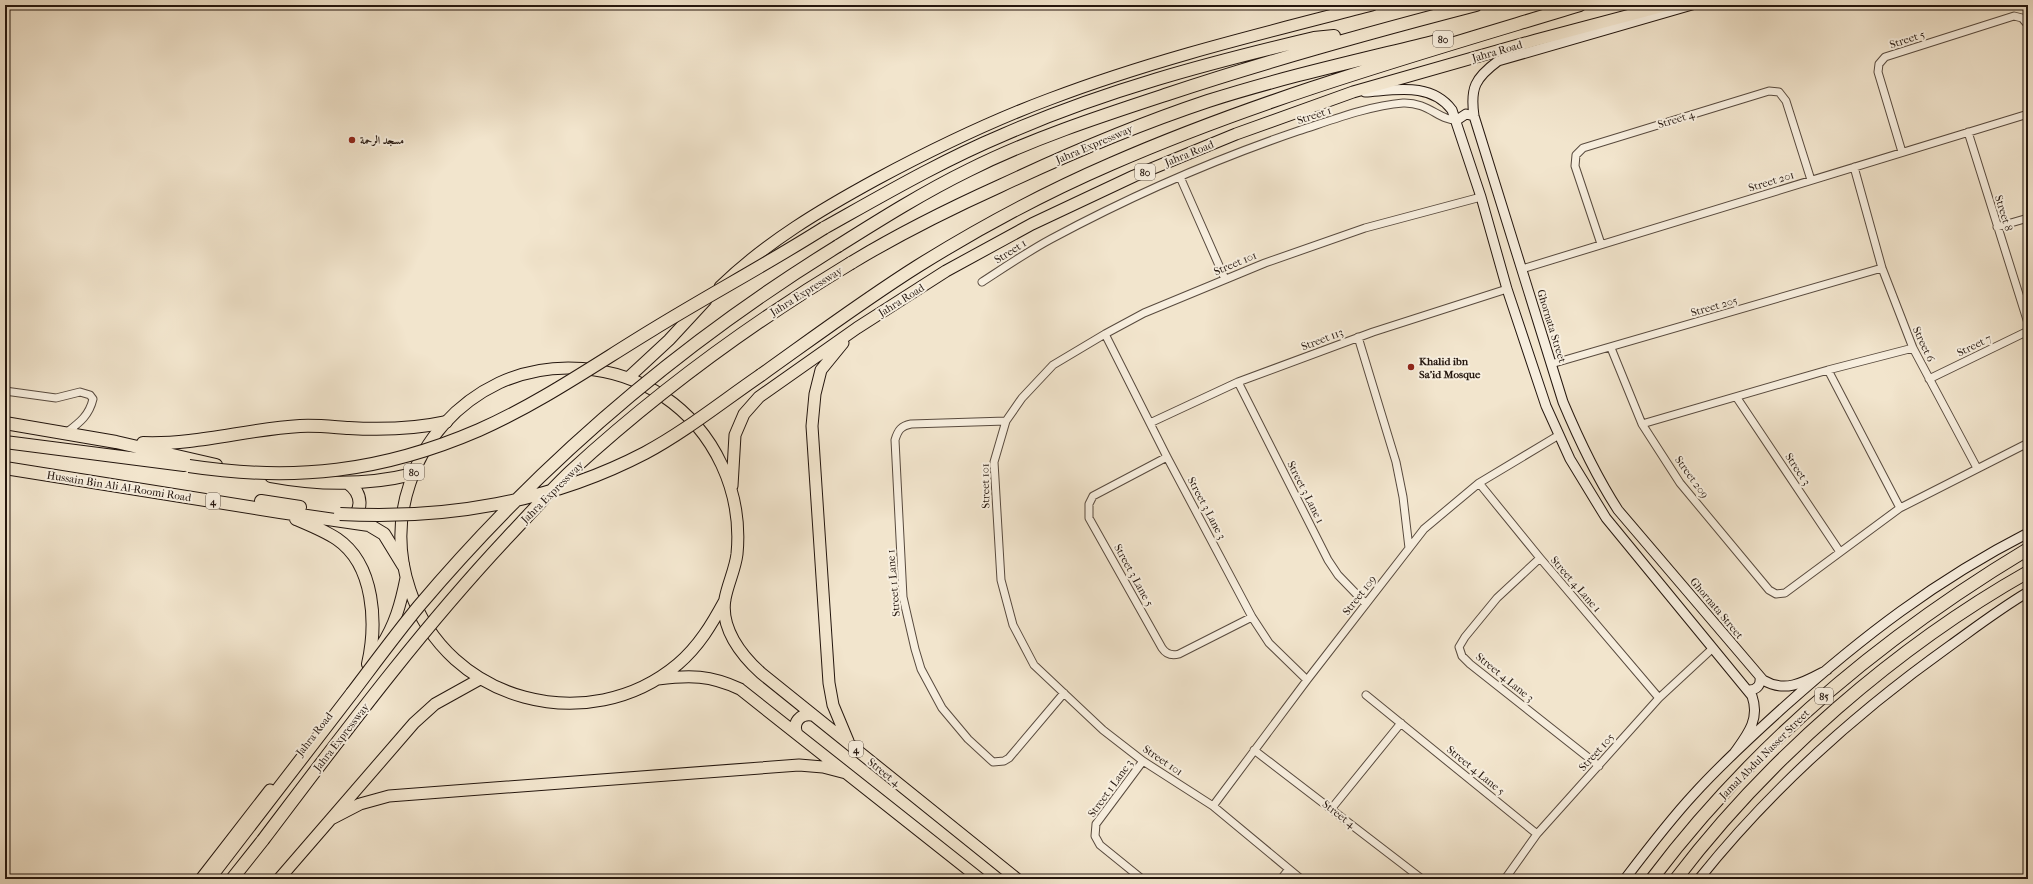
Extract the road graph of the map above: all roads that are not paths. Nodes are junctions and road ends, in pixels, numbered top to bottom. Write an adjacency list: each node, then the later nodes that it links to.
1 (1372, 5): 36 (main road)
2 (1476, 5): 8 (highway, Jahra Expressway / 80)
3 (1576, 5): 105 (highway, Jahra Expressway / 80, bridge)
4 (1580, 5): 65 (highway, bridge)
5 (1668, 5): 9 (main road, Jahra Road / 80)
6 (1692, 5): 11 (street, Ghornata Street)
7 (2028, 25): 14 (street, Street 5)
8 (1365, 34): 48 (highway, bridge); 104 (highway, Jahra Expressway / 80, bridge)
9 (1353, 92): 12 (street); 28 (main road, Jahra Road / 80)
10 (2028, 114): 13 (street, Street 201)
11 (1474, 116): 12 (street); 23 (street, Ghornata Street)
12 (1457, 120): 16 (street, Street 1); 18 (street)
13 (1968, 132): 14 (street, Street 201); 20 (street, Street 8)
14 (1902, 152): 15 (street, Street 201)
15 (1854, 167): 17 (street, Street 201); 22 (street, Street 6)
16 (1180, 177): 24 (street); 25 (street, Street 1)
17 (1811, 180): 21 (street, Street 201); 21 (street, Street 4)
18 (1481, 197): 24 (street, Street 101); 26 (street)
19 (2028, 218): 20 (street)
20 (1997, 227): 27 (street, Street 8)
21 (1601, 244): 23 (street, Street 201)
22 (1882, 268): 32 (street, Street 205); 33 (street, Street 6)
23 (1522, 269): 34 (street, Ghornata Street)
24 (1226, 279): 30 (street, Street 101)
25 (982, 282)
26 (1507, 288): 31 (street, Street 113); 47 (street)
27 (2028, 323)
28 (857, 328): 60 (main road, Jahra Road / 80); 92 (main road)
29 (2028, 331): 37 (street, Street 7)
30 (1105, 334): 41 (street, Street 101); 44 (street, Street 3 Lane 3)
31 (1358, 337): 38 (street, Street 113); 67 (street)
32 (1611, 348): 34 (street, Street 205); 45 (street, Street 209)
33 (1912, 348): 35 (street); 37 (street, Street 6)
34 (1551, 364): 56 (street, Ghornata Street)
35 (1828, 370): 40 (street); 63 (street)
36 (628, 378): 42 (main road, 80); 60 (main road, 80)
37 (1929, 379): 54 (street, Street 6)
38 (1238, 382): 44 (street, Street 113); 76 (street, Street 3 Lane 1)
39 (5, 391): 46 (street)
40 (1737, 398): 45 (street); 69 (street, Street 3)
41 (1006, 421): 86 (street, Street 101); 86 (street, Street 1 Lane 1)
42 (446, 422): 49 (highway); 55 (main road, 80)
43 (5, 423): 46 (highway)
44 (1150, 423): 51 (street, Street 3 Lane 3)
45 (1642, 424): 69 (street, Street 209)
46 (65, 434): 49 (highway)
47 (1559, 435): 57 (street); 59 (street, Street 109)
48 (5, 442)
49 (116, 442): 58 (highway)
50 (2028, 443): 54 (street)
51 (1167, 457): 77 (street, Street 3 Lane 3); 77 (street, Street 3 Lane 5)
52 (5, 461): 65 (highway)
53 (5, 468): 64 (highway, Hussain Bin Ali Al-Roomi Road / 4)
54 (1977, 468): 63 (street)
55 (413, 474): 58 (highway); 71 (main road, 80)
56 (1597, 475): 57 (street); 61 (street, Ghornata Street)
57 (1582, 481): 62 (street)
58 (348, 483): 65 (highway)
59 (1479, 483): 67 (street, Street 109); 70 (street, Street 4 Lane 1)
60 (732, 491): 75 (main road, 80)
61 (1608, 494): 62 (street); 81 (street, Ghornata Street)
62 (1595, 502): 78 (street)
63 (1900, 508): 69 (street)
64 (280, 512): 65 (highway, Hussain Bin Ali Al-Roomi Road / 4); 79 (highway)
65 (341, 518): 71 (highway, Hussain Bin Ali Al-Roomi Road / 4)
66 (2028, 533): 80 (street)
67 (1409, 548): 76 (street, Street 109)
68 (2028, 549): 115 (highway, Jamal Abdul Nasser Street / 85)
69 (1840, 552)
70 (1540, 558): 88 (street, Street 4 Lane 1); 96 (street, Street 4 Lane 3)
71 (403, 564): 73 (main road, 80)
72 (2028, 572): 116 (highway, Jamal Abdul Nasser Street / 85)
73 (406, 578): 79 (main road, Jahra Road); 82 (main road, 80)
74 (2028, 592): 117 (street)
75 (725, 600): 83 (main road, 80); 89 (main road, Street 4 / 4)
76 (1366, 604): 84 (street, Street 109)
77 (1252, 617): 84 (street, Street 3 Lane 3)
78 (1713, 648): 85 (street); 88 (street, Street 105)
79 (368, 664): 103 (main road, Jahra Road)
80 (1827, 670): 81 (street, Ghornata Street); 94 (street)
81 (1760, 677): 85 (street)
82 (480, 679): 83 (main road, 80); 100 (main road)
83 (655, 680): 91 (main road, 4)
84 (1307, 680): 93 (street, Street 109)
85 (1749, 690): 94 (street)
86 (1064, 693): 95 (street, Street 101)
87 (1366, 695): 90 (street, Street 4 Lane 5)
88 (1659, 698): 96 (street, Street 105)
89 (812, 715): 91 (main road); 92 (main road, Street 4 / 4)
90 (1401, 723): 99 (street); 101 (street, Street 4 Lane 5)
91 (797, 734): 97 (main road, 4)
92 (849, 744): 108 (main road, Street 4 / 4)
93 (1254, 750): 98 (street, Street 109); 99 (street, Street 4)
94 (1735, 752): 114 (street)
95 (1143, 760): 98 (street, Street 101); 109 (street, Street 1 Lane 3)
96 (1599, 766): 101 (street, Street 105)
97 (846, 773): 100 (main road); 107 (main road, 4)
98 (1214, 806): 102 (street, Street 101)
99 (1332, 808): 112 (street, Street 4)
100 (331, 819): 106 (main road)
101 (1537, 834): 113 (street, Street 105)
102 (1288, 869): 110 (street); 111 (street, Street 101)
103 (201, 879)
104 (209, 879)
105 (232, 879)
106 (279, 879)
107 (980, 879)
108 (1017, 879)
109 (1142, 879)
110 (1281, 879)
111 (1301, 879)
112 (1422, 879)
113 (1505, 879)
114 (1625, 879)
115 (1652, 879)
116 (1676, 879)
117 (1699, 879)

